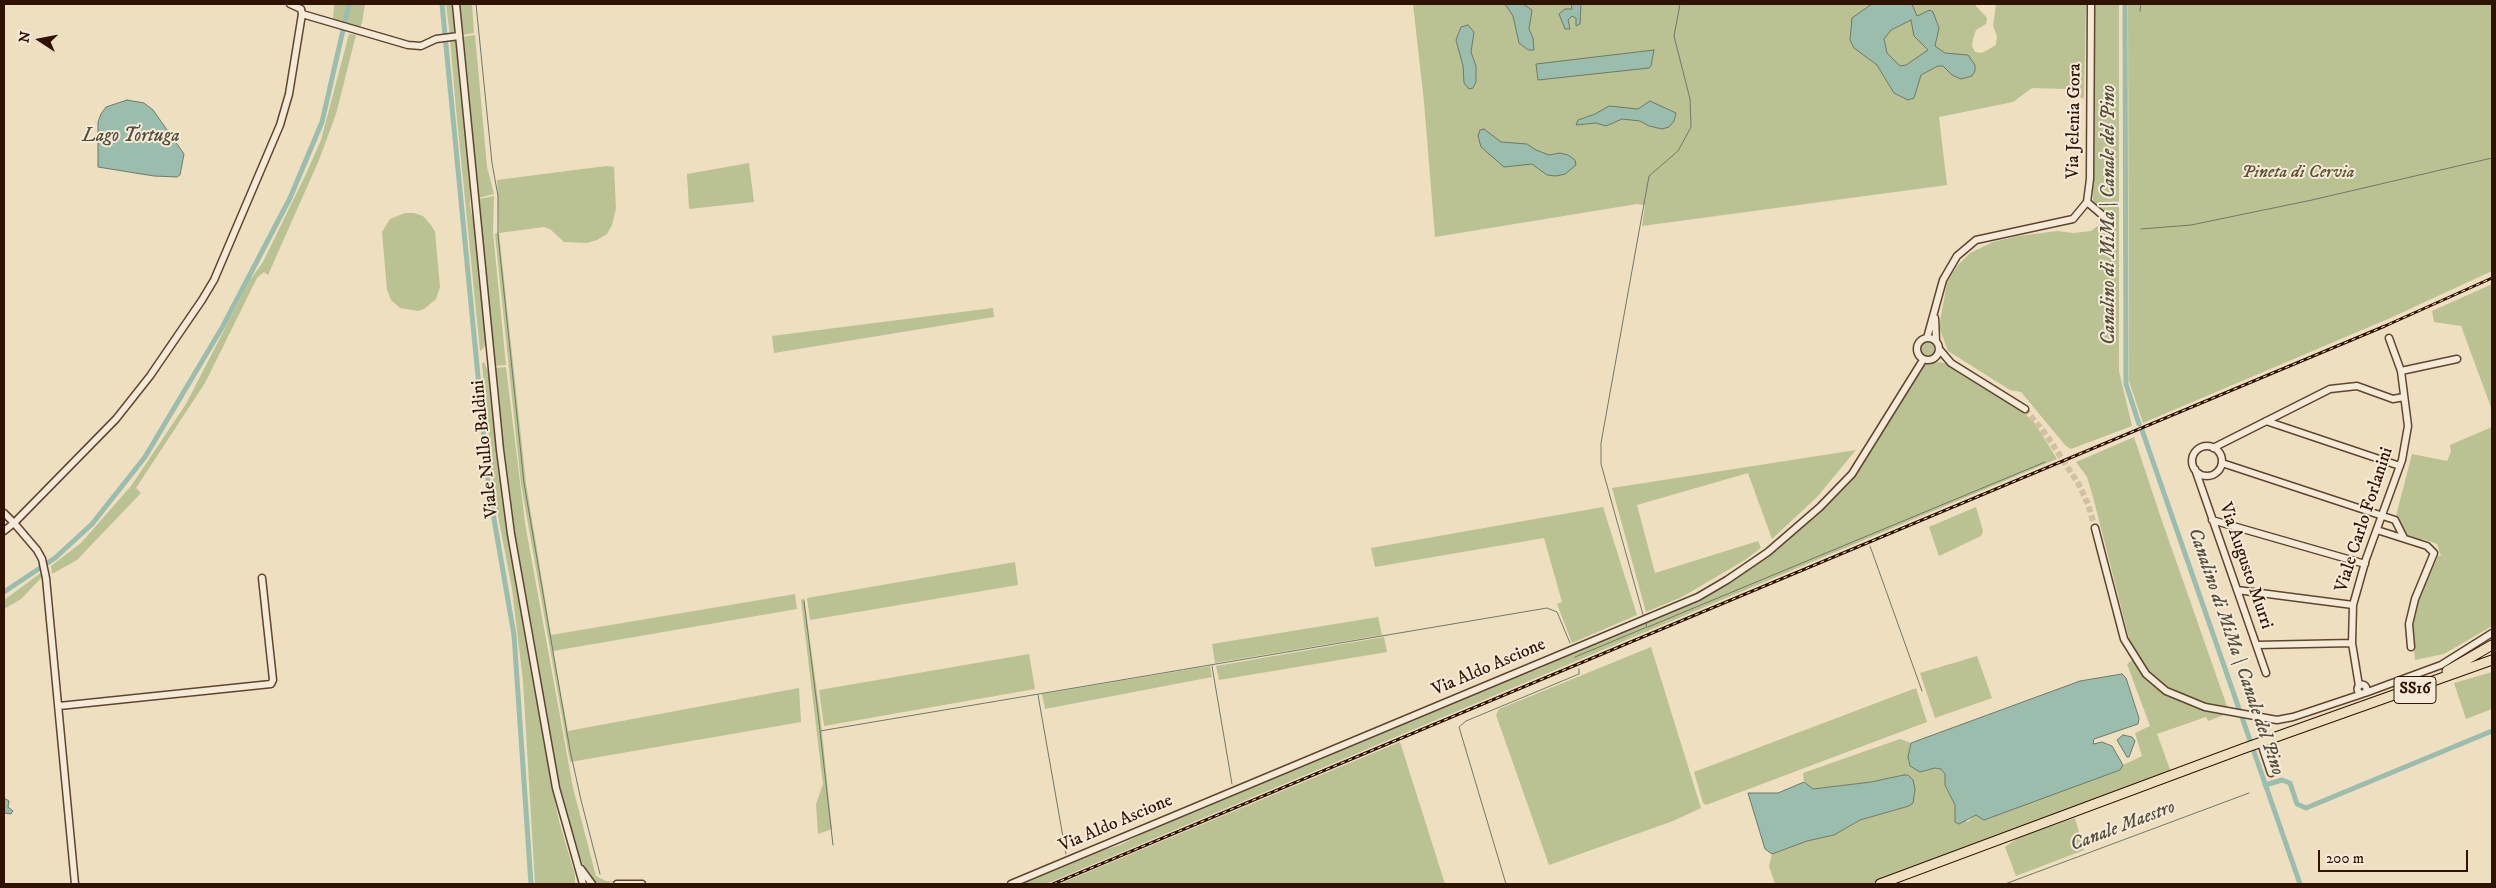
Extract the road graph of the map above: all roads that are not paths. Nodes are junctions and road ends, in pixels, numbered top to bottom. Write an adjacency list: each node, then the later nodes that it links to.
1 (290, 4): 4 (street)
2 (456, 4): 5 (street, Viale Nullo Baldini)
3 (2092, 4): 6 (street, Via Jelenia Gora)
4 (302, 14): 5 (street); 30 (street)
5 (456, 36): 52 (street, Viale Nullo Baldini)
6 (2087, 202): 7 (street); 8 (street, Via Jelenia Gora)
7 (2107, 219)
8 (1935, 307): 9 (street); 11 (street)
9 (1926, 338): 11 (street); 13 (street)
10 (2389, 338): 18 (street, Viale Carlo Forlanini)
11 (1936, 341): 12 (street)
12 (1939, 349): 14 (street); 17 (street)
13 (1917, 354): 16 (street); 19 (street, Via Aldo Ascione)
14 (1934, 359): 16 (street); 17 (street)
15 (2457, 359): 18 (street)
16 (1924, 360): 19 (street, Via Aldo Ascione)
17 (1951, 363): 21 (street)
18 (2401, 371): 20 (street, Viale Carlo Forlanini)
19 (1908, 383): 60 (street, Via Aldo Ascione)
20 (2404, 397): 22 (street); 25 (street, Viale Carlo Forlanini)
21 (2025, 409)
22 (2266, 421): 23 (street); 25 (street)
23 (2213, 448): 24 (street); 26 (street)
24 (2222, 463): 26 (street); 28 (street)
25 (2400, 466): 28 (street, Viale Carlo Forlanini)
26 (2195, 469): 29 (street, Via Augusto Murri)
27 (4, 513): 30 (street)
28 (2382, 515): 32 (street, Viale Carlo Forlanini); 34 (street)
29 (2212, 520): 35 (street); 37 (street, Via Augusto Murri)
30 (14, 523): 33 (street); 48 (street)
31 (2096, 528): 46 (street)
32 (2377, 530): 34 (street); 35 (street, Viale Carlo Forlanini)
33 (4, 531)
34 (2404, 538): 43 (street)
35 (2365, 564): 38 (street, Viale Carlo Forlanini)
36 (262, 578): 48 (street)
37 (2237, 590): 38 (street); 41 (street, Via Augusto Murri)
38 (2353, 605): 40 (street, Viale Carlo Forlanini)
39 (2492, 633): 46 (street)
40 (2352, 643): 41 (street); 46 (street, Viale Carlo Forlanini)
41 (2257, 645): 45 (street, Via Augusto Murri)
42 (2492, 645): 47 (main road)
43 (2411, 647)
44 (2490, 661): 47 (main road, SS16); 49 (main road, SS16)
45 (2266, 673)
46 (2363, 690)
47 (2395, 694): 49 (main road, SS16)
48 (59, 706): 54 (street)
49 (2361, 707): 50 (main road, SS16)
50 (2260, 743): 51 (street); 61 (main road, SS16)
51 (2271, 773)
52 (574, 855): 53 (street, Viale Nullo Baldini); 57 (street)
53 (580, 875): 55 (street); 56 (street, Viale Nullo Baldini)
54 (75, 884)
55 (577, 884)
56 (583, 884)
57 (592, 884)
58 (617, 884): 59 (street)
59 (642, 884)
60 (1011, 884)
61 (1880, 884)

